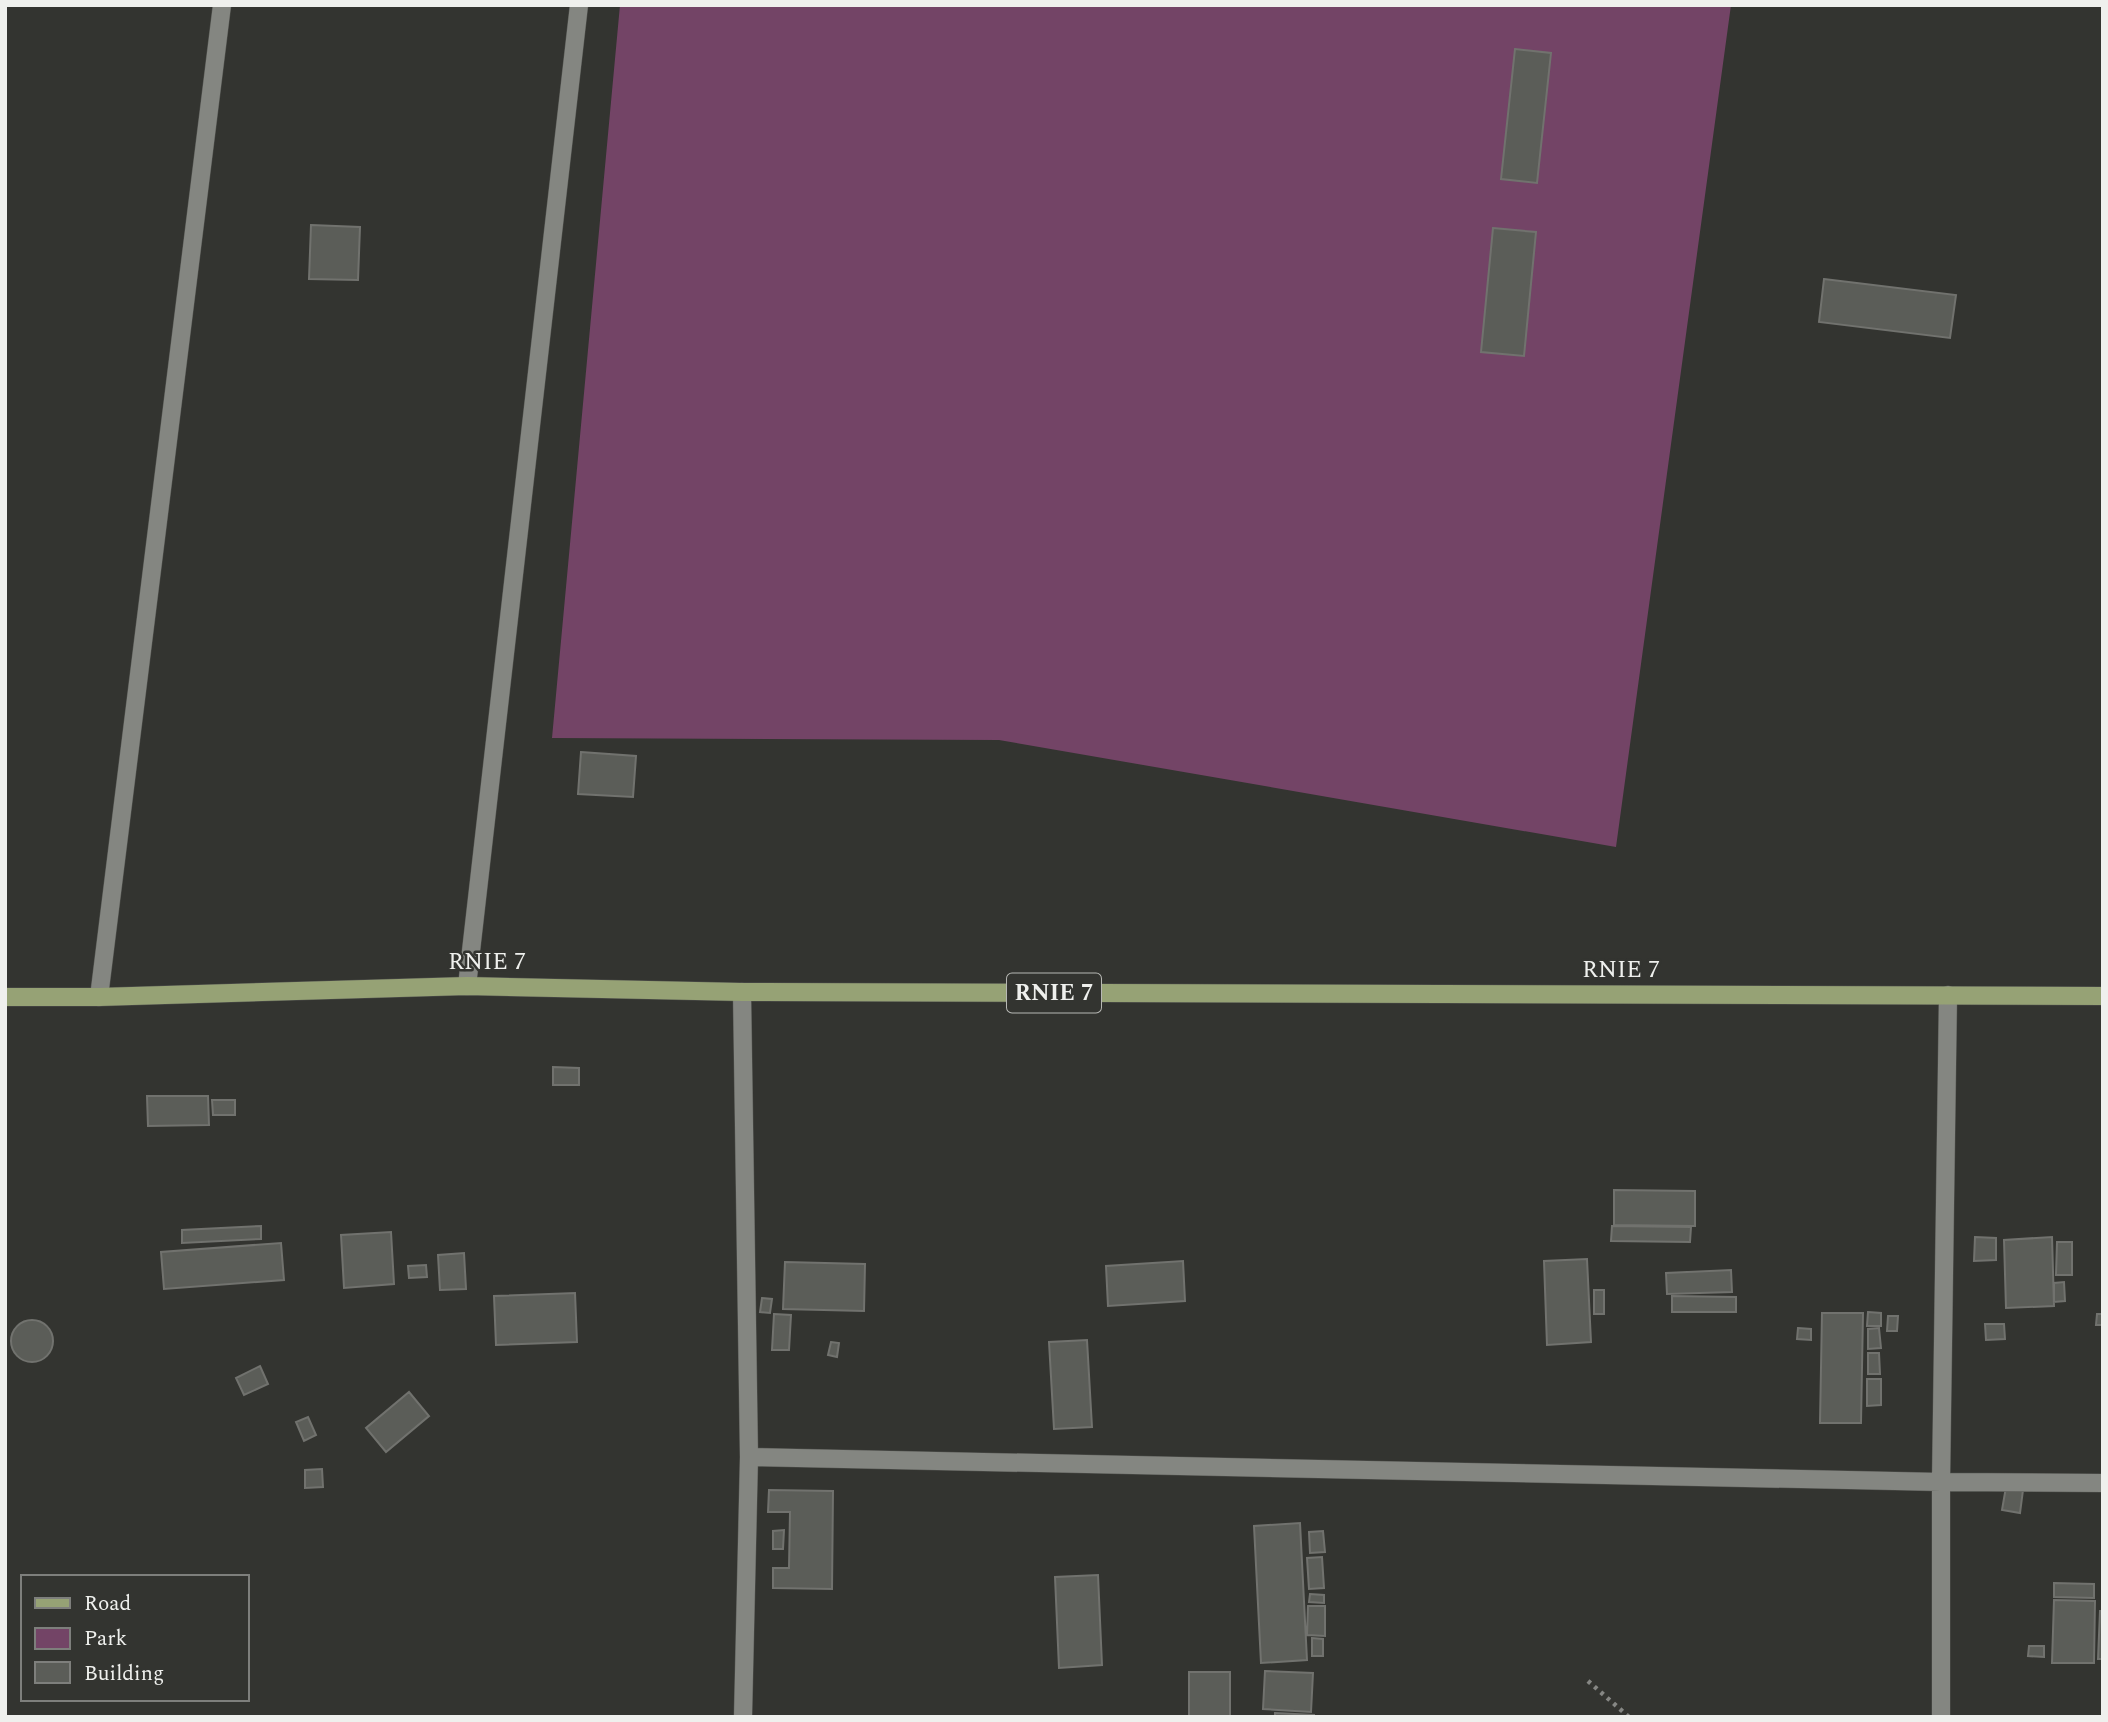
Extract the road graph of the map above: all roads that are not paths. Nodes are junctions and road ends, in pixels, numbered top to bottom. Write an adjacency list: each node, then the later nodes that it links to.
1 (222, 5): 8 (street)
2 (579, 5): 3 (street)
3 (467, 986): 4 (main road, RNIE 7 / RNIE 7); 8 (main road, RNIE 7 / RNIE 7)
4 (742, 992): 5 (main road, RNIE 7 / RNIE 7); 9 (street)
5 (1948, 995): 6 (main road, RNIE 7 / RNIE 7); 10 (street)
6 (2103, 996)
7 (5, 997): 8 (main road, RNIE 7 / RNIE 7)
8 (99, 997)
9 (749, 1457): 10 (street); 12 (street)
10 (1941, 1482): 11 (street); 13 (street)
11 (2103, 1483)
12 (743, 1717)
13 (1941, 1717)

